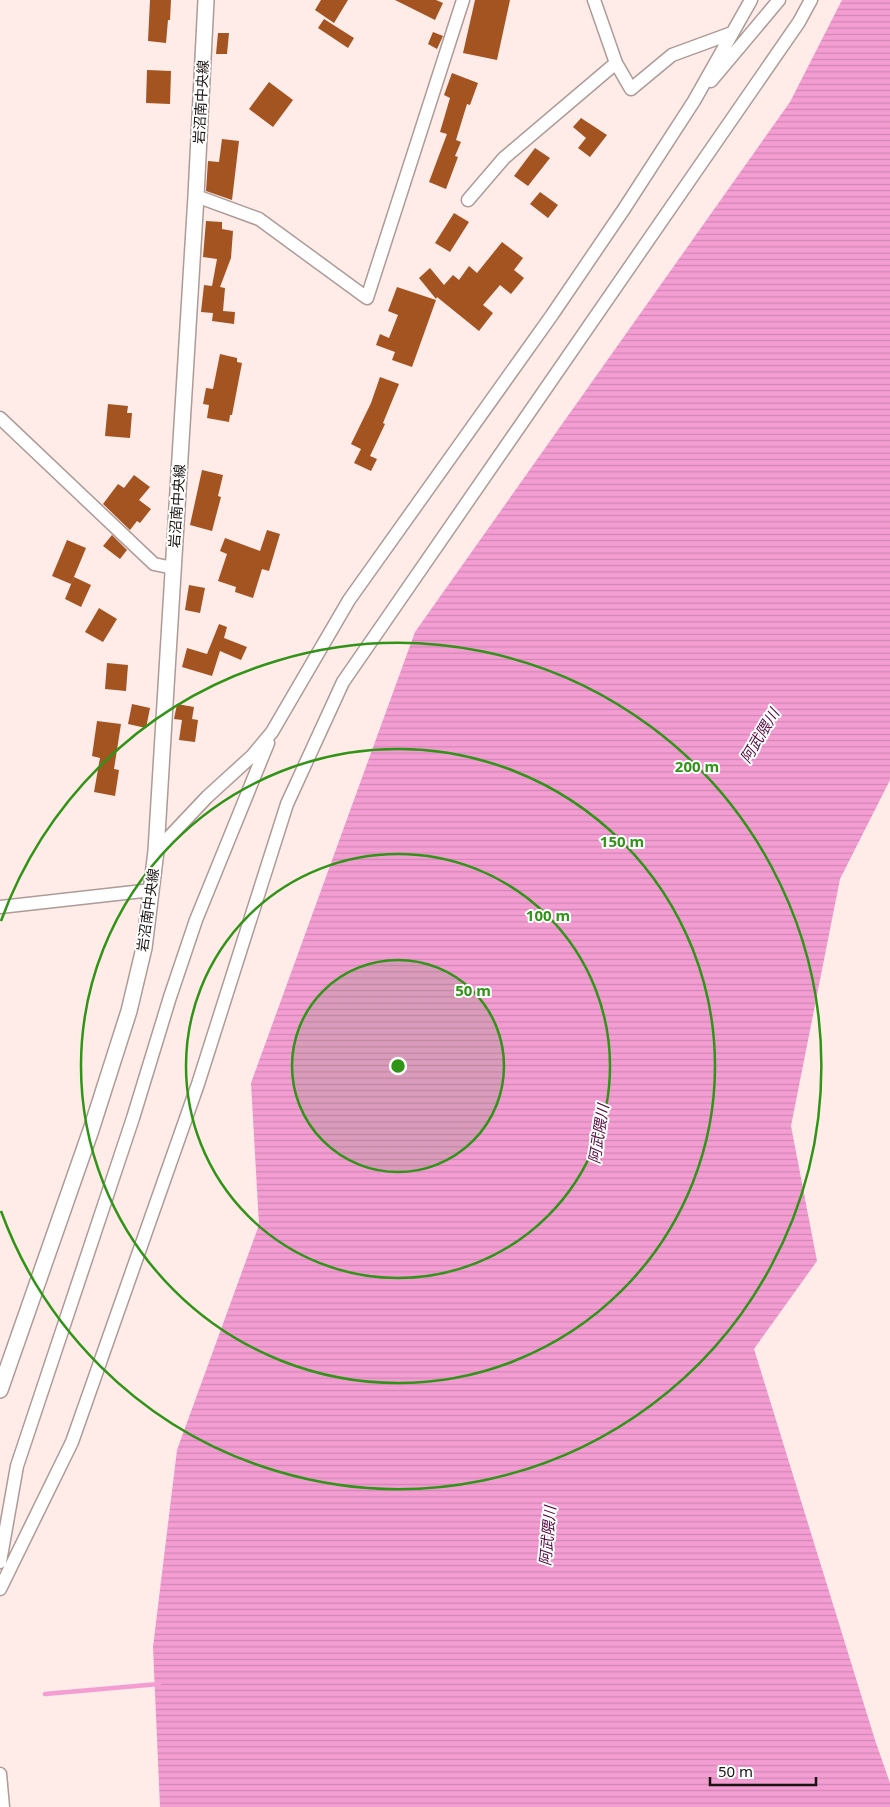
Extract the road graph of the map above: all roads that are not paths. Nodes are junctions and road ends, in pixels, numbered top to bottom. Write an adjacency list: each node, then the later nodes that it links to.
1 (206, 0): 10 (street, 岩沼南中央線)
2 (463, 0): 10 (street)
3 (594, 0): 8 (street)
4 (750, 0): 7 (street)
5 (779, 0): 9 (street)
6 (811, 0): 20 (street)
7 (732, 33): 8 (street); 9 (street)
8 (616, 63): 11 (street)
9 (694, 101): 14 (street)
10 (196, 196): 13 (street, 岩沼南中央線)
11 (468, 200)
12 (0, 418): 13 (street)
13 (173, 568): 15 (street, 岩沼南中央線)
14 (271, 733): 15 (street); 19 (street)
15 (156, 851): 16 (street, 岩沼南中央線)
16 (152, 890): 17 (street); 18 (street, 岩沼南中央線)
17 (0, 907)
18 (0, 1390)
19 (0, 1562)
20 (0, 1589)
21 (0, 1774): 22 (street)
22 (2, 1807)

